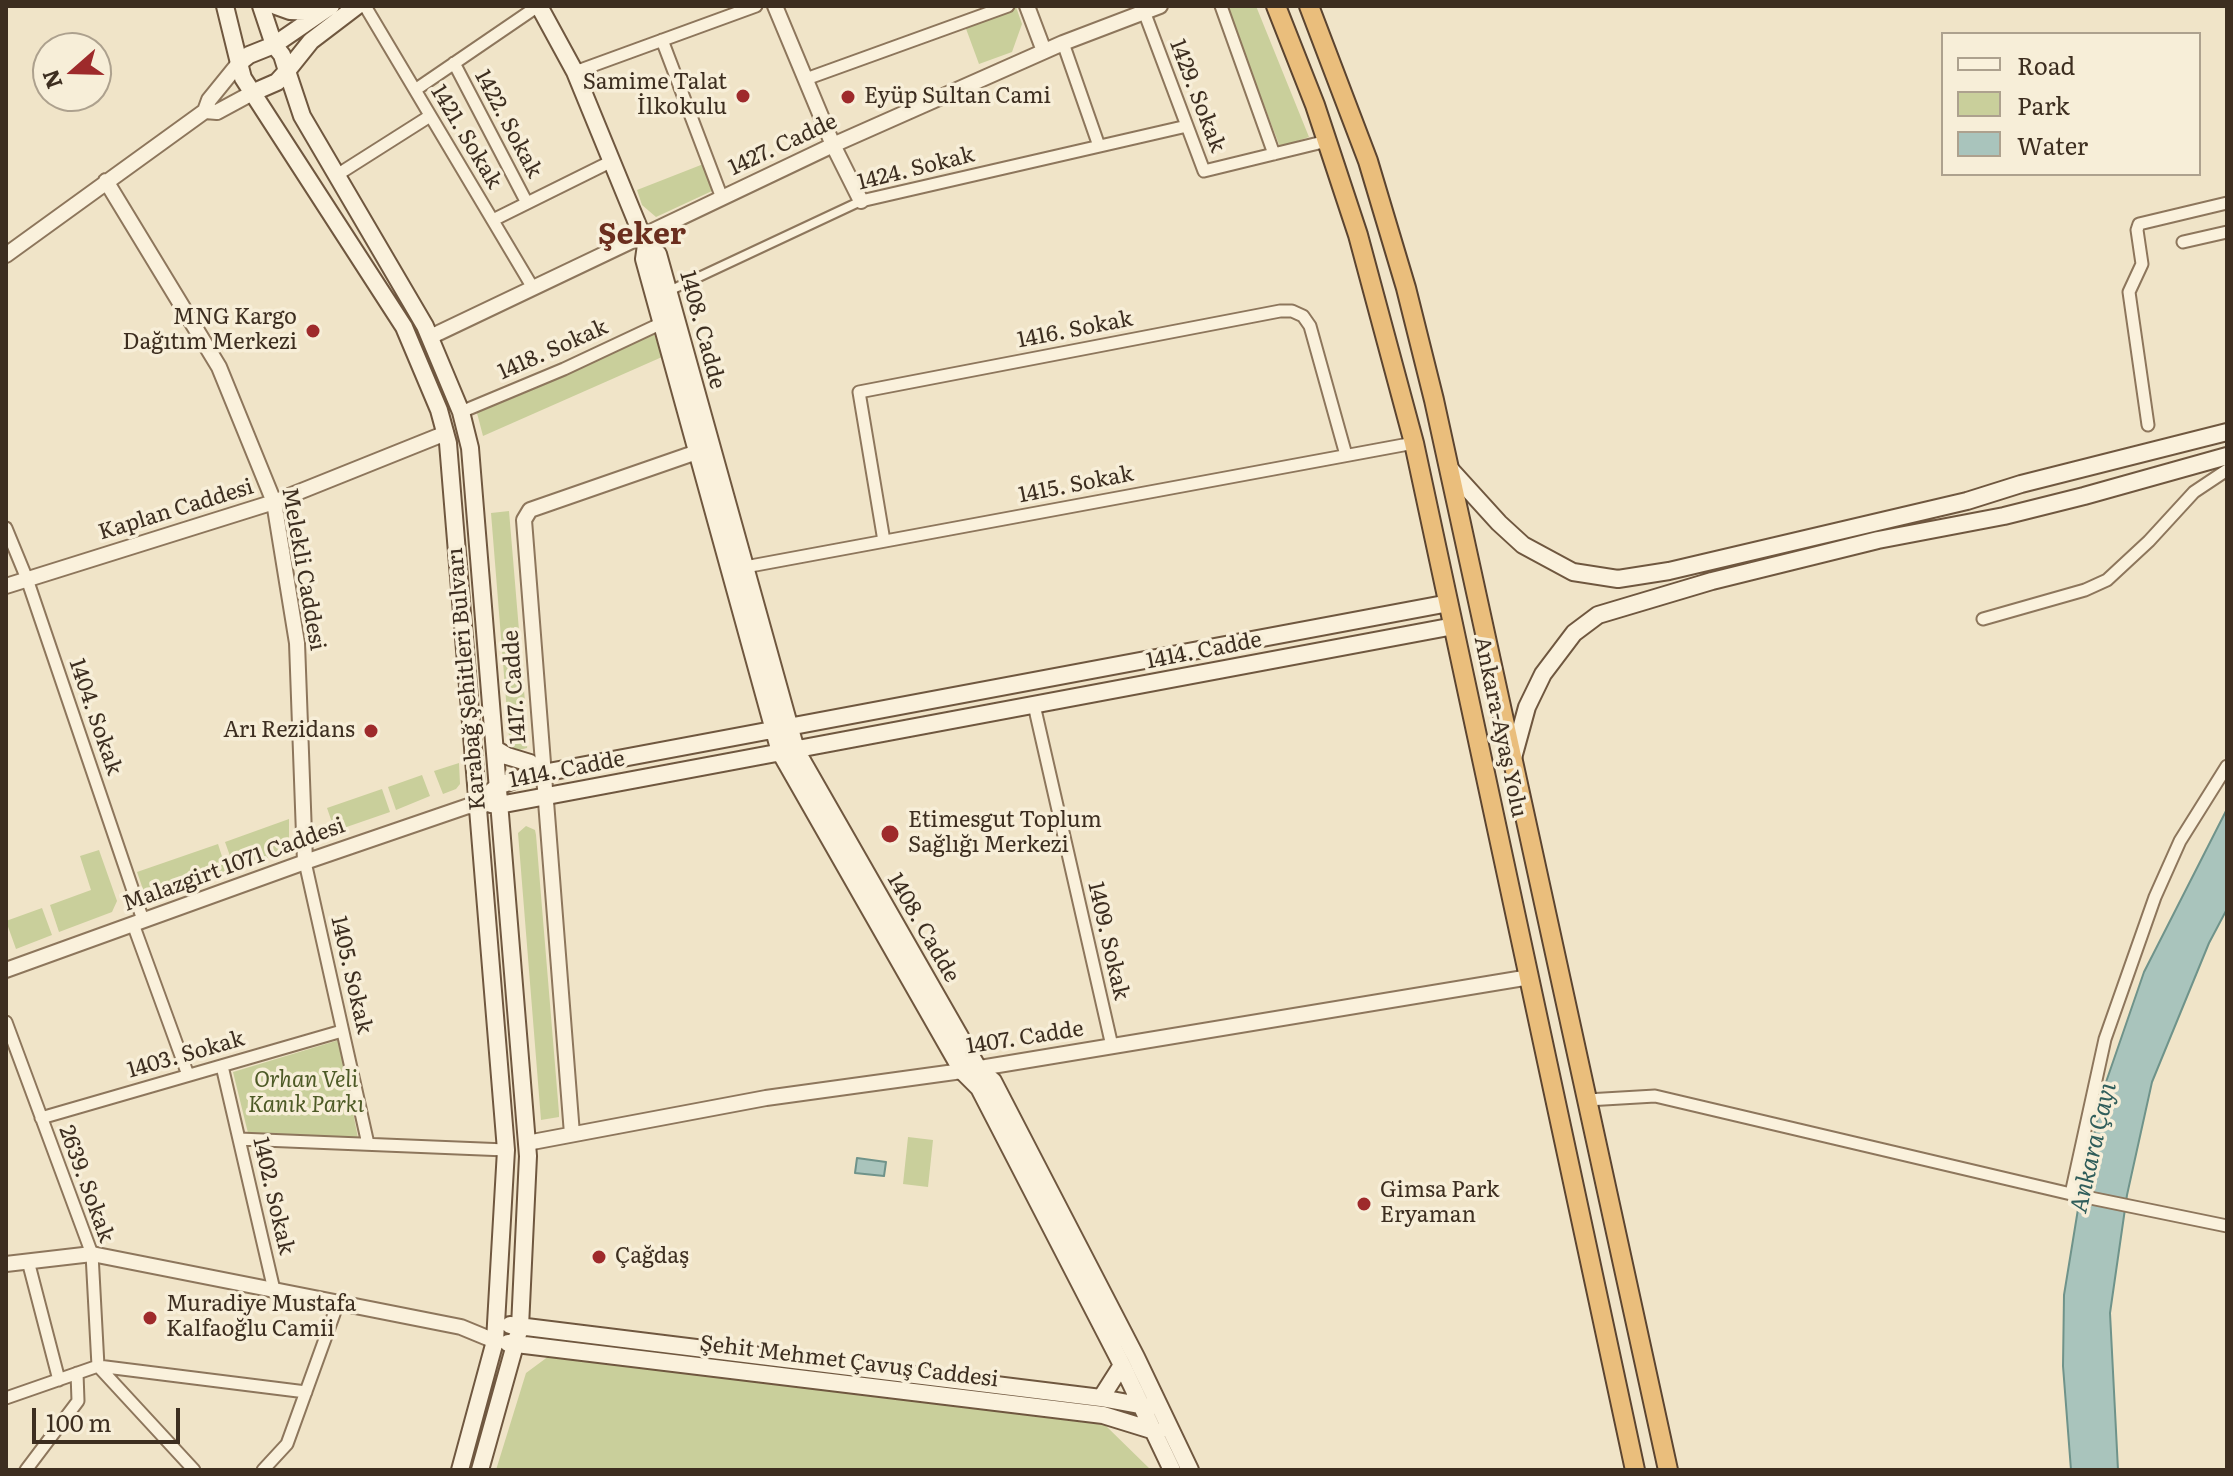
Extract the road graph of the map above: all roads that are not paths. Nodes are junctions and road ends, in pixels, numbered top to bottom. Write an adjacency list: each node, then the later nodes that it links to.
1 (225, 6): 21 (main road, Karabağ Şehitleri Bulvarı)
2 (261, 6): 19 (main road, Karabağ Şehitleri Bulvarı)
3 (276, 6): 15 (main road)
4 (357, 6): 23 (main road)
5 (365, 6): 26 (street, 1421. Sokak)
6 (538, 6): 22 (street); 24 (main road, 1408. Cadde)
7 (756, 6): 17 (street)
8 (775, 6): 25 (street)
9 (1008, 6): 25 (street)
10 (1027, 6): 20 (street)
11 (1160, 6): 16 (street, 1427. Cadde)
12 (1221, 6): 34 (street)
13 (1276, 6): 31 (highway, Ankara-Ayaş Yolu)
14 (1309, 6): 59 (highway, Ankara-Ayaş Yolu)
15 (327, 9): 19 (main road)
16 (1143, 9): 18 (street, 1427. Cadde); 30 (street, 1429. Sokak)
17 (662, 40): 24 (street); 38 (street)
18 (1063, 43): 20 (street, 1427. Cadde); 33 (street)
19 (274, 45): 21 (main road); 23 (main road, Karabağ Şehitleri Bulvarı)
20 (1044, 51): 32 (street, 1427. Cadde)
21 (239, 63): 27 (main road, Karabağ Şehitleri Bulvarı); 28 (street)
22 (454, 63): 26 (street); 40 (street, 1422. Sokak)
23 (287, 71): 27 (main road); 36 (main road, Karabağ Şehitleri Bulvarı)
24 (575, 72): 35 (main road, 1408. Cadde)
25 (806, 79): 32 (street)
26 (415, 90): 29 (street, 1421. Sokak)
27 (254, 92): 28 (street); 54 (main road, Karabağ Şehitleri Bulvarı)
28 (205, 111): 37 (street)
29 (430, 116): 36 (street); 42 (street, 1421. Sokak)
30 (1187, 126): 33 (street, 1424. Sokak); 34 (street, 1429. Sokak)
31 (1327, 141): 34 (street, 1429. Sokak); 55 (highway, Ankara-Ayaş Yolu)
32 (833, 145): 38 (street, 1427. Cadde); 39 (street)
33 (1099, 146): 39 (street, 1424. Sokak)
34 (1274, 154)
35 (612, 161): 40 (street); 44 (main road, 1408. Cadde)
36 (337, 175): 50 (main road, Karabağ Şehitleri Bulvarı)
37 (106, 181): 46 (street); 61 (street, Melekli Caddesi)
38 (722, 198): 44 (street, 1427. Cadde)
39 (861, 201): 48 (street, 1424. Sokak)
40 (527, 203): 42 (street)
41 (2227, 203): 52 (street)
42 (493, 220): 47 (street, 1421. Sokak)
43 (2227, 232): 45 (street)
44 (644, 240): 47 (street, 1427. Cadde); 48 (main road, 1408. Cadde); 49 (main road, 1408. Cadde)
45 (2183, 242)
46 (6, 255)
47 (533, 288): 50 (street, 1427. Cadde)
48 (669, 291): 64 (main road, 1408. Cadde)
49 (662, 323): 51 (street, 1418. Sokak); 56 (main road, 1408. Cadde)
50 (430, 337): 51 (main road, Karabağ Şehitleri Bulvarı)
51 (461, 412): 72 (main road, Karabağ Şehitleri Bulvarı)
52 (2148, 425)
53 (2227, 432): 59 (main road)
54 (446, 433): 61 (street, Kaplan Caddesi); 79 (main road, Karabağ Şehitleri Bulvarı)
55 (1414, 443): 57 (street, 1415. Sokak); 67 (highway, Ankara-Ayaş Yolu)
56 (697, 452): 71 (main road, 1408. Cadde); 76 (street, 1417. Cadde)
57 (1346, 455): 63 (street, 1415. Sokak); 63 (street, 1416. Sokak)
58 (2227, 456): 74 (main road)
59 (1449, 468): 74 (highway, Ankara-Ayaş Yolu)
60 (2227, 470): 68 (street)
61 (274, 502): 65 (street, Kaplan Caddesi); 81 (street, Melekli Caddesi)
62 (6, 528): 65 (street, 1404. Sokak)
63 (884, 541): 64 (street, 1415. Sokak)
64 (745, 567): 71 (main road, 1408. Cadde)
65 (27, 579): 66 (street, Kaplan Caddesi); 82 (street, 1404. Sokak)
66 (6, 586)
67 (1449, 603): 69 (highway, Ankara-Ayaş Yolu); 71 (main road, 1414. Cadde)
68 (1983, 619)
69 (1454, 626): 70 (main road, 1414. Cadde); 84 (highway, Ankara-Ayaş Yolu)
70 (1034, 705): 73 (main road, 1414. Cadde); 87 (street, 1409. Sokak)
71 (782, 728): 73 (main road, 1408. Cadde); 76 (main road, 1414. Cadde)
72 (495, 749): 76 (main road); 77 (main road, Karabağ Şehitleri Bulvarı)
73 (788, 751): 78 (main road, 1414. Cadde); 89 (main road, 1408. Cadde)
74 (1513, 760): 91 (highway, Ankara-Ayaş Yolu)
75 (2227, 766): 98 (street)
76 (543, 773): 77 (main road, 1414. Cadde); 78 (street, 1417. Cadde)
77 (498, 786): 79 (main road, 1414. Cadde); 80 (main road, Karabağ Şehitleri Bulvarı)
78 (545, 797): 80 (main road, 1414. Cadde); 93 (street, 1417. Cadde)
79 (477, 803): 80 (main road, 1414. Cadde); 81 (street, Malazgirt 1071 Caddesi); 97 (main road, Karabağ Şehitleri Bulvarı)
80 (499, 805): 95 (main road, Karabağ Şehitleri Bulvarı)
81 (305, 862): 82 (street, Malazgirt 1071 Caddesi); 86 (street, 1405. Sokak)
82 (138, 922): 83 (street, Malazgirt 1071 Caddesi); 90 (street, 1404. Sokak)
83 (6, 970)
84 (1530, 977): 87 (street, 1407. Cadde); 127 (highway, Ankara-Ayaş Yolu)
85 (6, 1022): 92 (street, 2639. Sokak)
86 (342, 1031): 88 (street, 1403. Sokak); 96 (street, 1405. Sokak)
87 (1112, 1046): 89 (street, 1407. Cadde)
88 (222, 1066): 90 (street, 1403. Sokak); 94 (street, 1402. Sokak)
89 (970, 1070): 93 (street, 1407. Cadde); 109 (main road, 1408. Cadde); 117 (main road, 1408. Cadde)
90 (188, 1075): 92 (street, 1403. Sokak)
91 (1587, 1100): 98 (street); 128 (highway, Ankara-Ayaş Yolu)
92 (41, 1118): 100 (street, 2639. Sokak)
93 (572, 1134): 95 (street, 1407. Cadde)
94 (239, 1139): 96 (street); 103 (street, 1402. Sokak)
95 (527, 1143): 107 (main road, Karabağ Şehitleri Bulvarı)
96 (368, 1144): 97 (street)
97 (506, 1150): 105 (main road, Karabağ Şehitleri Bulvarı)
98 (2071, 1194): 99 (street)
99 (2227, 1226)
100 (92, 1254): 101 (street); 103 (street); 110 (street, 2639. Sokak)
101 (28, 1261): 102 (street); 112 (street)
102 (6, 1264)
103 (274, 1290): 104 (street)
104 (338, 1303): 106 (street); 113 (street)
105 (497, 1324): 106 (street); 107 (main road); 108 (main road, Karabağ Şehitleri Bulvarı)
106 (461, 1327): 108 (street)
107 (518, 1335): 108 (main road); 115 (main road, Şehit Mehmet Çavuş Caddesi); 118 (main road, Şehit Mehmet Çavuş Caddesi); 124 (main road, Karabağ Şehitleri Bulvarı)
108 (495, 1341): 123 (main road, Karabağ Şehitleri Bulvarı)
109 (1122, 1365): 115 (main road); 116 (main road, 1408. Cadde)
110 (98, 1366): 111 (street); 113 (street); 121 (street)
111 (77, 1373): 112 (street); 120 (street)
112 (59, 1380): 114 (street)
113 (306, 1392): 122 (street)
114 (6, 1398)
115 (1101, 1398): 116 (main road, Şehit Mehmet Çavuş Caddesi)
116 (1141, 1405): 117 (main road, Şehit Mehmet Çavuş Caddesi); 118 (main road, 1408. Cadde)
117 (1160, 1409): 119 (main road, 1408. Cadde)
118 (1153, 1430): 119 (main road, Şehit Mehmet Çavuş Caddesi); 125 (main road, 1408. Cadde)
119 (1174, 1437): 126 (main road, 1408. Cadde)
120 (26, 1470)
121 (194, 1470)
122 (263, 1470)
123 (460, 1470)
124 (480, 1470)
125 (1172, 1470)
126 (1190, 1470)
127 (1635, 1470)
128 (1668, 1470)

